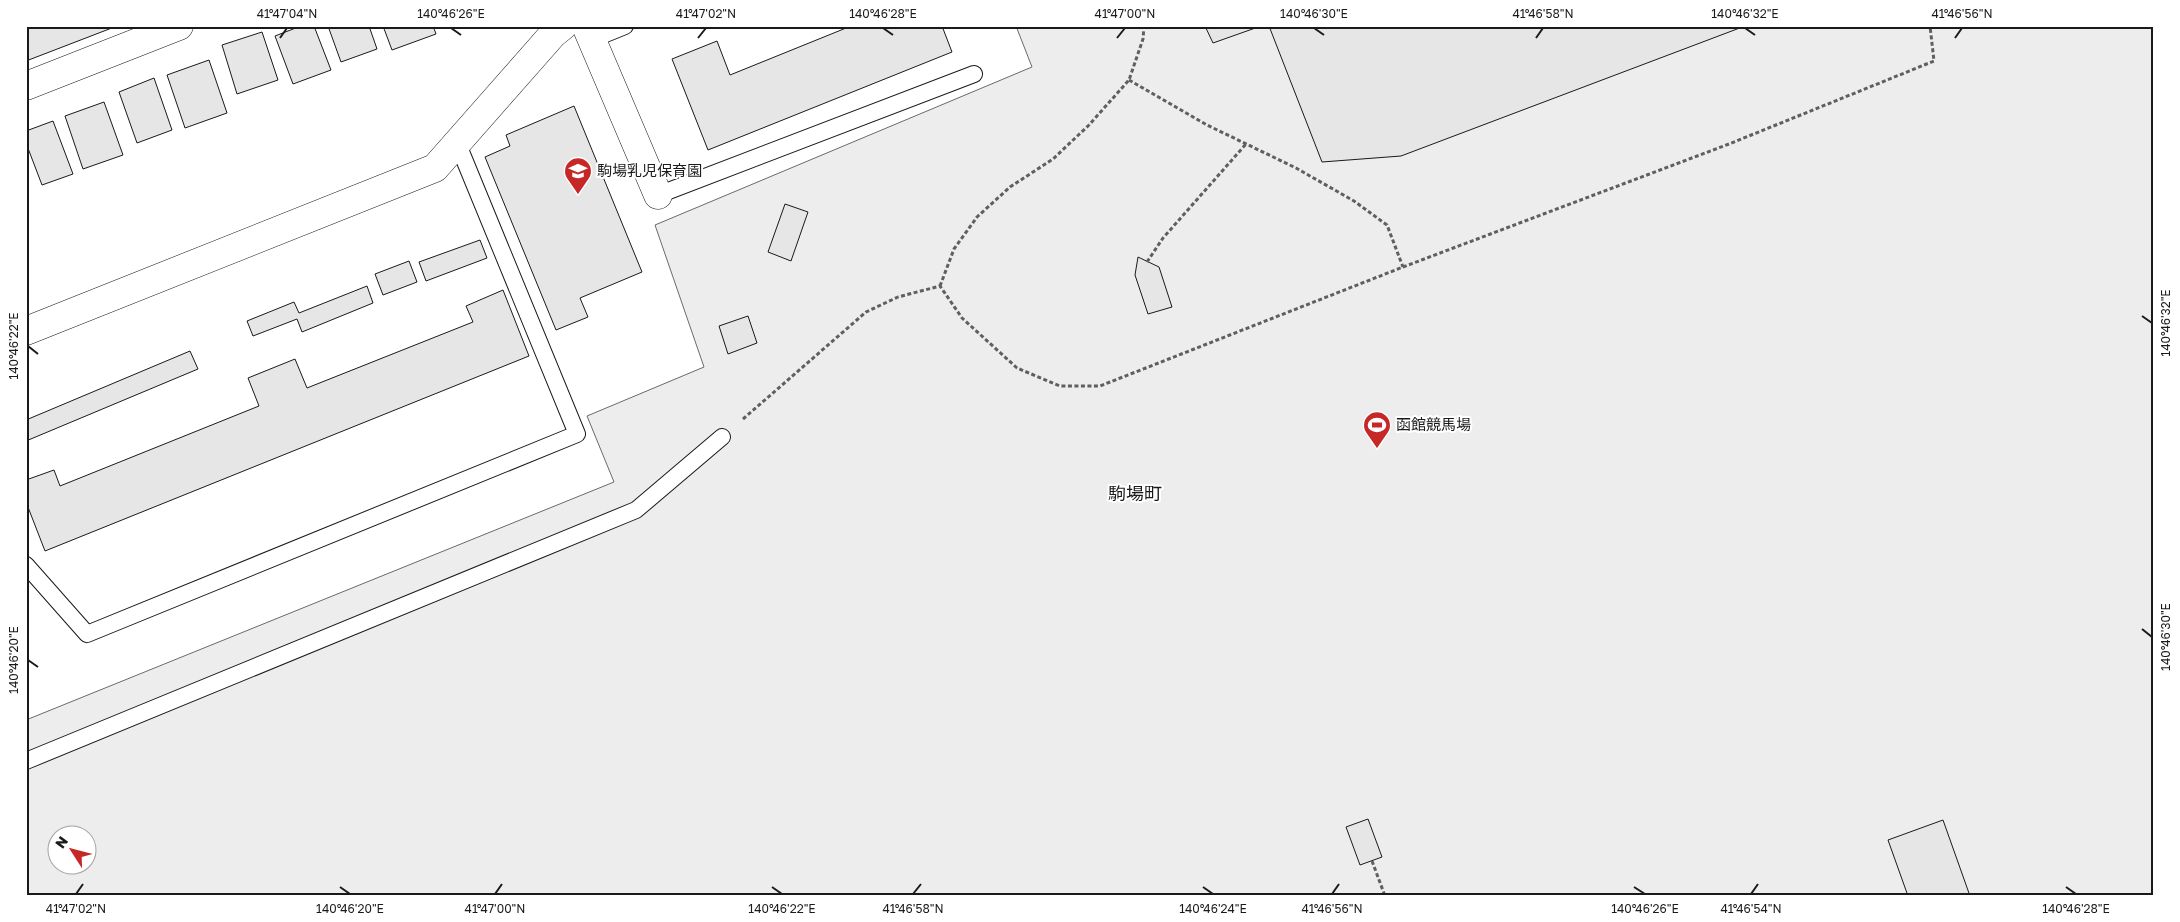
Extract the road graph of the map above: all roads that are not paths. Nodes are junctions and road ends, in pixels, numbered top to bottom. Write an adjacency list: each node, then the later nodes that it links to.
1 (179, 26): 6 (street)
2 (563, 26): 7 (street)
3 (625, 26): 4 (lane)
4 (590, 33): 8 (street)
5 (974, 74): 8 (lane)
6 (26, 86)
7 (457, 142): 9 (street); 11 (lane)
8 (658, 195)
9 (26, 331)
10 (722, 437): 12 (lane)
11 (26, 565)
12 (26, 761)

